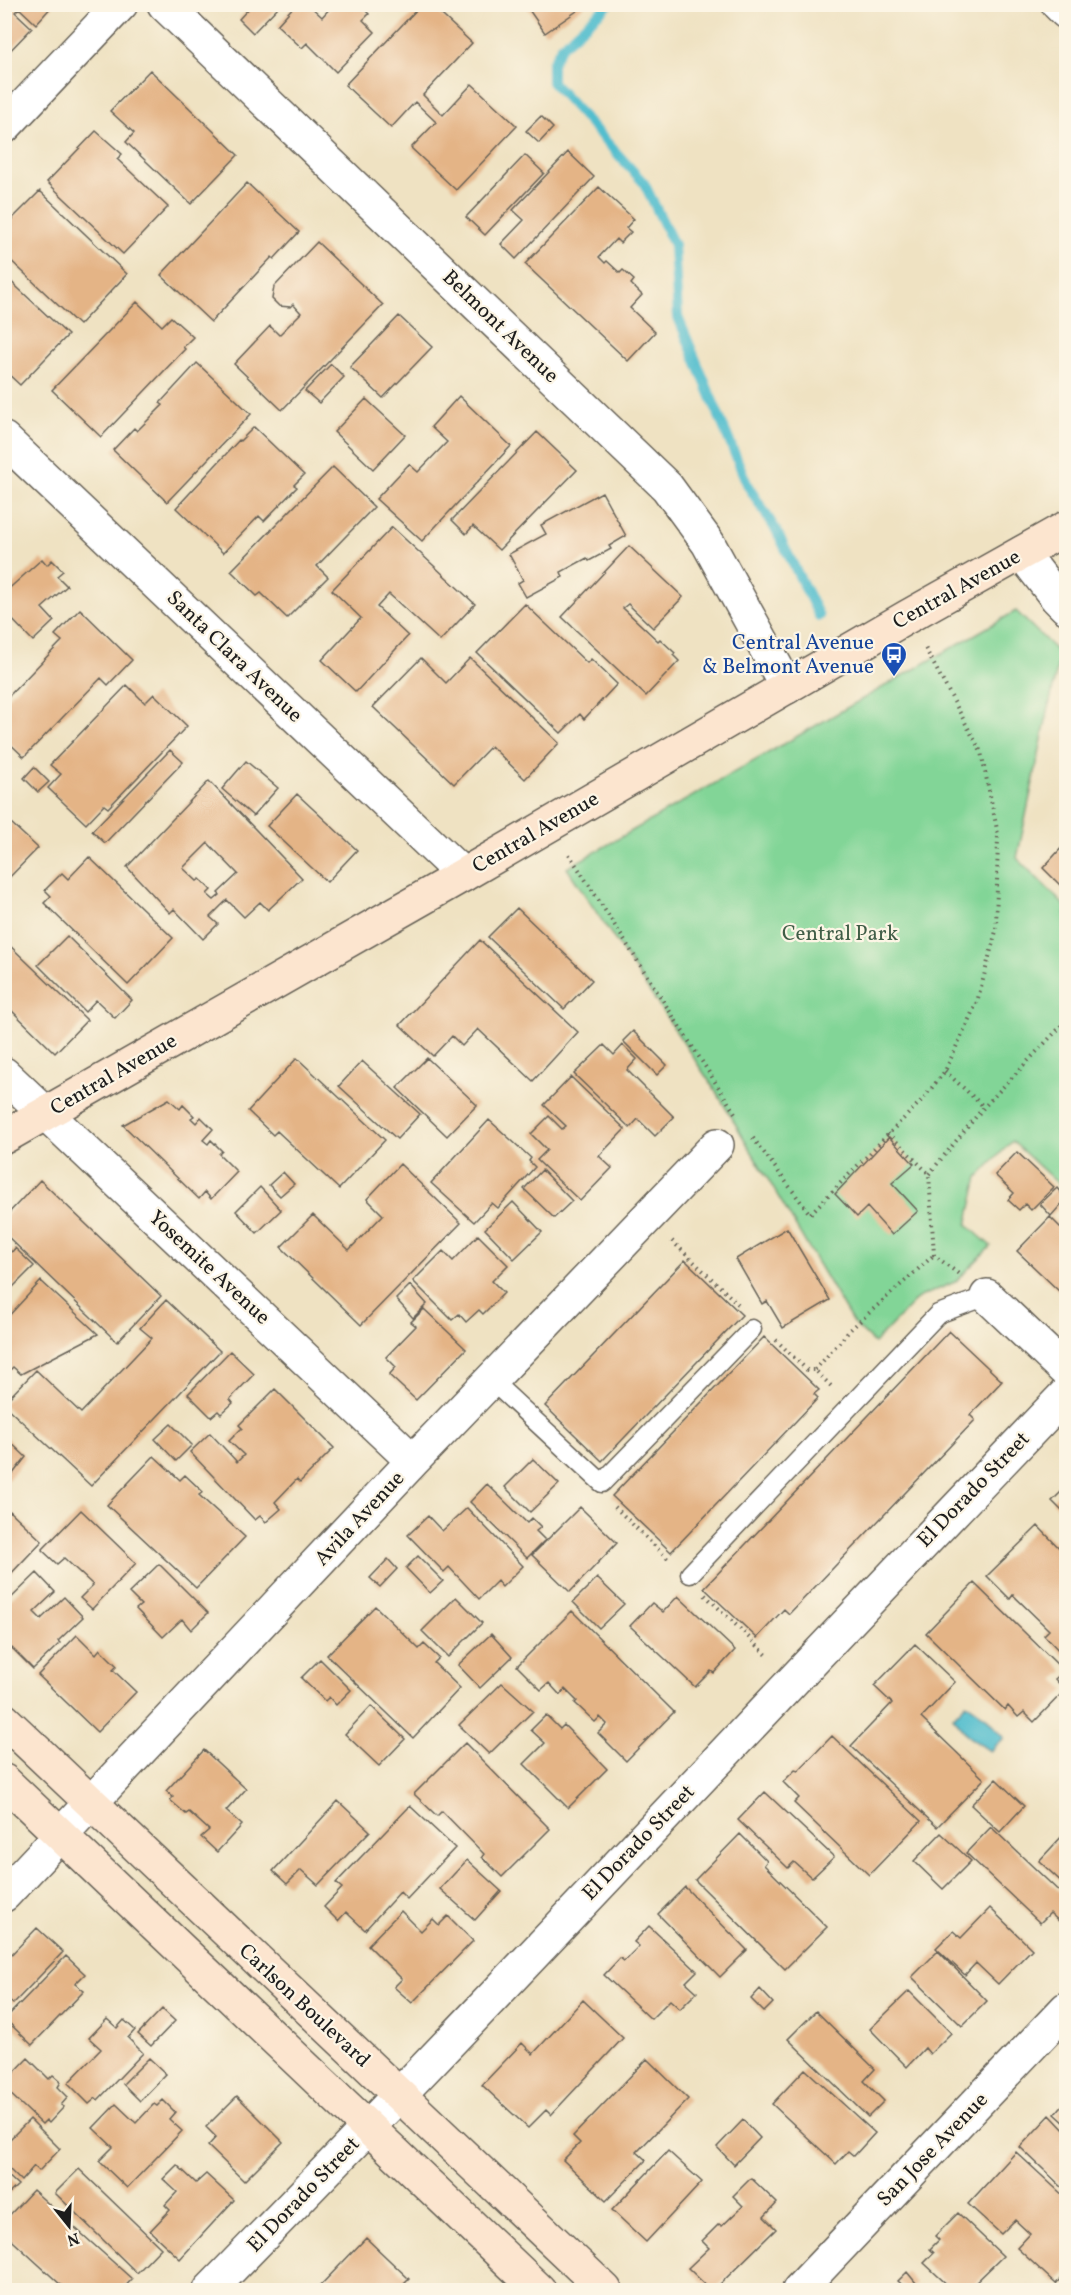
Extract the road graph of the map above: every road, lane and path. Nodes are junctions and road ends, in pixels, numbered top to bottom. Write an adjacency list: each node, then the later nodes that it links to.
1 (121, 4): 5 (street)
2 (164, 4): 11 (street, Belmont Avenue)
3 (1058, 4): 4 (street)
4 (1066, 12)
5 (4, 127)
6 (4, 439): 13 (street, Santa Clara Avenue)
7 (1066, 528): 8 (main road, Central Avenue)
8 (1022, 553): 9 (street); 10 (main road, Central Avenue)
9 (1066, 607)
10 (908, 617): 11 (main road, Central Avenue); 15 (path)
11 (787, 687): 12 (main road, Central Avenue)
12 (550, 824): 13 (main road, Central Avenue); 19 (path)
13 (463, 875): 18 (main road, Central Avenue)
14 (1066, 1021): 17 (path)
15 (945, 1071): 17 (path); 21 (path)
16 (4, 1074): 18 (street, Yosemite Avenue)
17 (984, 1107): 24 (path)
18 (46, 1114): 22 (main road, Central Avenue); 32 (street, Yosemite Avenue)
19 (741, 1121)
20 (748, 1131): 21 (path)
21 (888, 1132): 24 (path)
22 (4, 1137)
23 (717, 1145): 30 (street, Avila Avenue)
24 (930, 1174): 25 (path)
25 (934, 1255): 26 (path); 28 (path)
26 (987, 1296): 29 (street); 33 (lane)
27 (752, 1329): 30 (lane)
28 (815, 1370)
29 (1066, 1371)
30 (492, 1381): 32 (street, Avila Avenue)
31 (1066, 1394): 40 (street, El Dorado Street)
32 (413, 1461): 36 (street, Avila Avenue)
33 (690, 1574)
34 (4, 1720): 36 (main road, Carlson Boulevard)
35 (4, 1781): 37 (main road, Carlson Boulevard)
36 (92, 1804): 37 (street, Avila Avenue); 40 (main road, Carlson Boulevard)
37 (62, 1835): 38 (street, Avila Avenue); 41 (main road, Carlson Boulevard)
38 (4, 1895)
39 (1066, 2009): 45 (street, San Jose Avenue)
40 (399, 2095): 41 (street, El Dorado Street); 44 (main road, Carlson Boulevard)
41 (369, 2128): 42 (street, El Dorado Street); 43 (main road, Carlson Boulevard)
42 (210, 2290)
43 (539, 2290)
44 (605, 2290)
45 (799, 2290)

